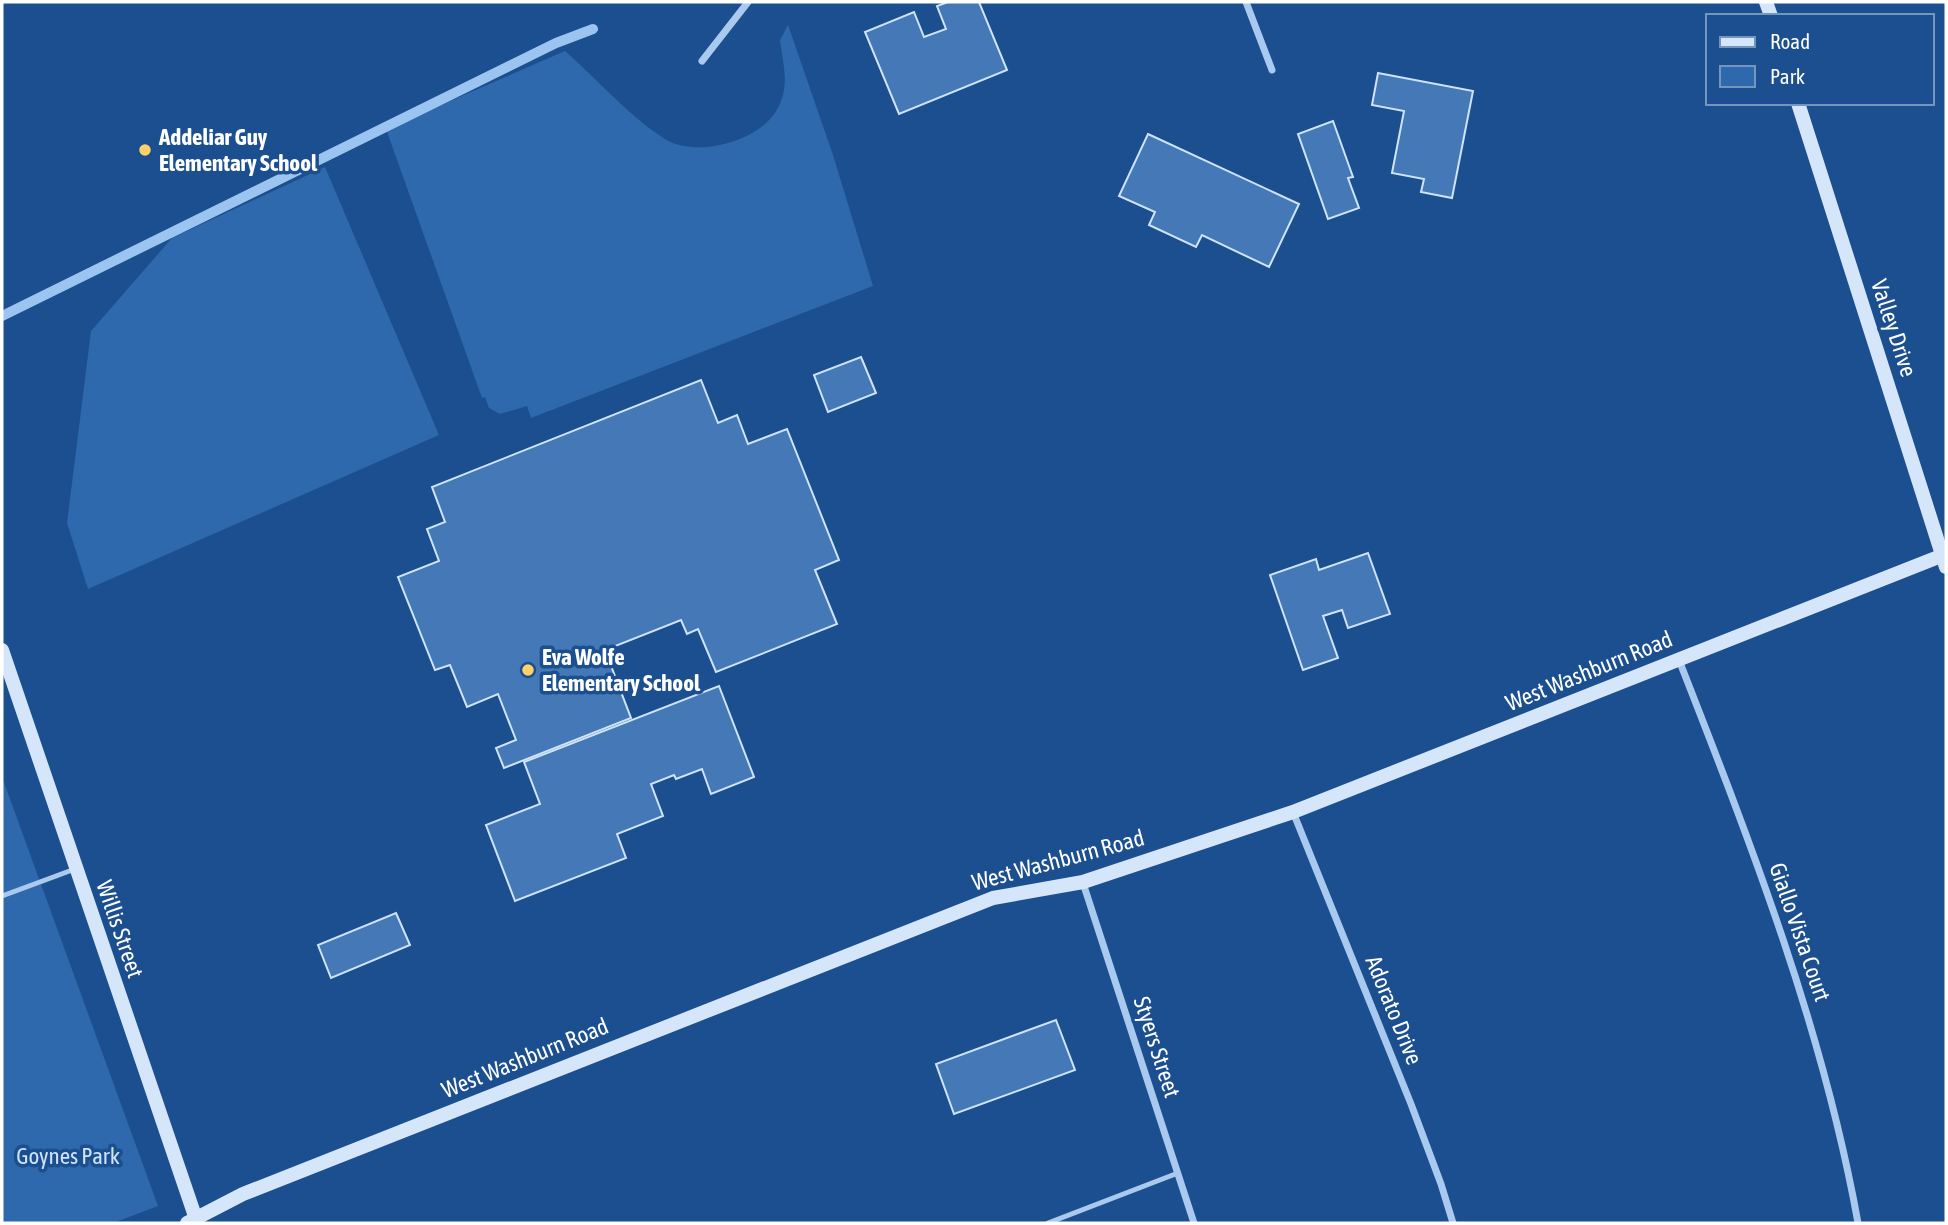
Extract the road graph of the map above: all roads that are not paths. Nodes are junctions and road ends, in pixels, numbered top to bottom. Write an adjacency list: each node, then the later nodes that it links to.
1 (748, 2): 3 (street)
2 (1247, 2): 4 (street)
3 (702, 61)
4 (1272, 70)
5 (1799, 105): 6 (street, Valley Drive)
6 (1945, 559): 8 (street, West Washburn Road)
7 (2, 650): 10 (street, Willis Street)
8 (1679, 660): 9 (street, West Washburn Road); 18 (street, Giallo Vista Court)
9 (1293, 812): 11 (street, West Washburn Road); 17 (street, Adorato Drive)
10 (75, 869): 12 (lane); 14 (street, Willis Street)
11 (1083, 882): 13 (street, Styers Street); 14 (street, West Washburn Road)
12 (2, 896)
13 (1178, 1173): 15 (lane); 16 (street, Styers Street)
14 (194, 1222)
15 (1048, 1223)
16 (1194, 1223)
17 (1453, 1223)
18 (1857, 1223)

